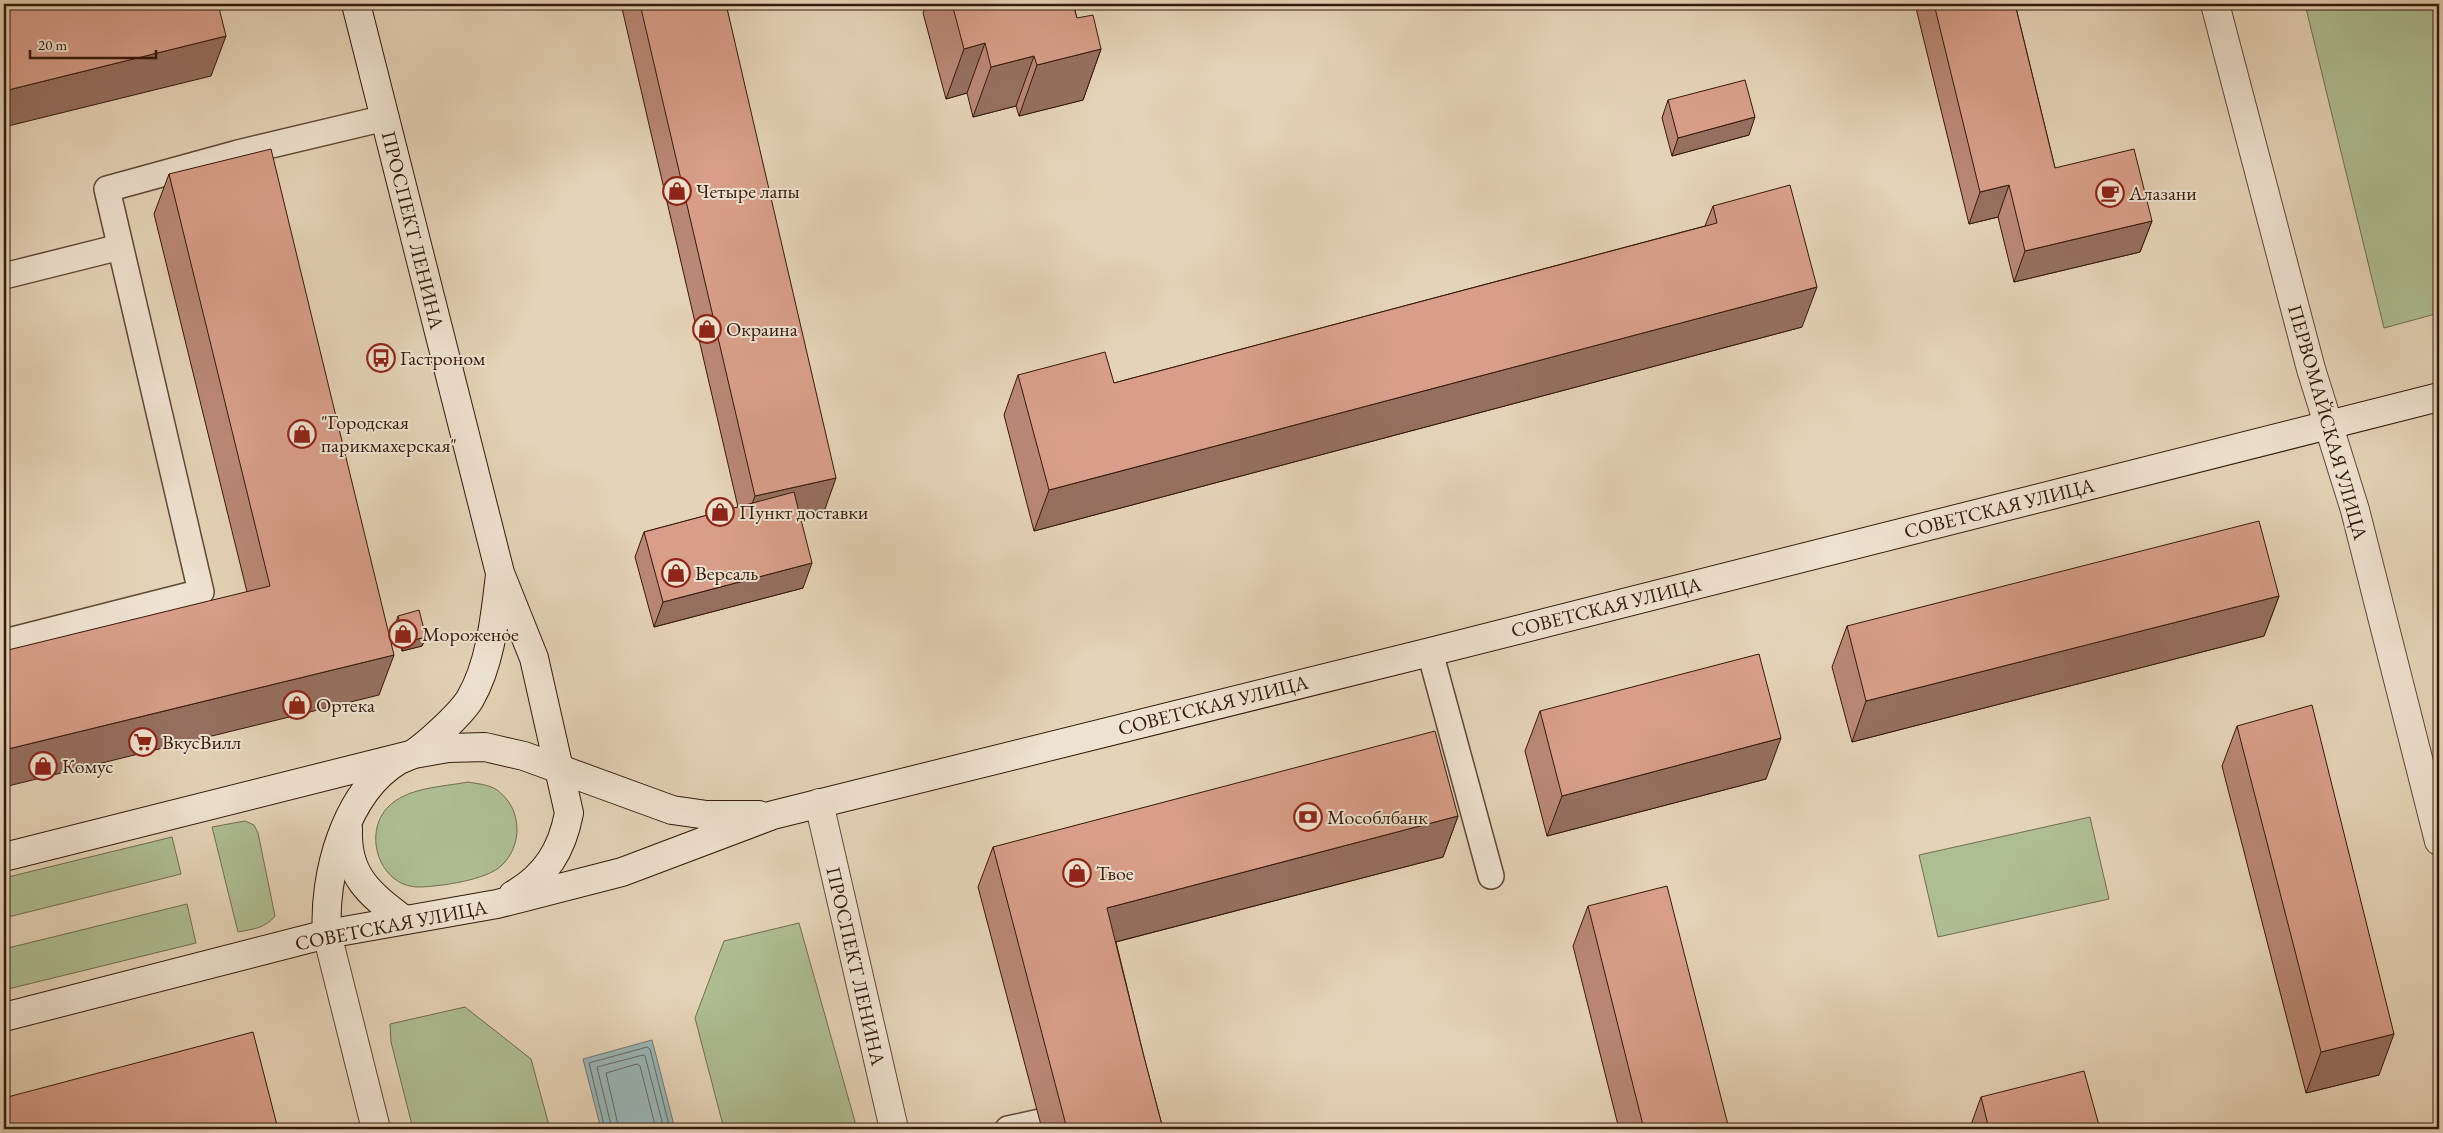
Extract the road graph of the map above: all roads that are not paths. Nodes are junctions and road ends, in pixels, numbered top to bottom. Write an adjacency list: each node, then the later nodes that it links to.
1 (356, 4): 3 (main road, ПРОСПЕКТ ЛЕНИНА)
2 (2215, 4): 7 (main road, ПЕРВОМАЙСКАЯ УЛИЦА)
3 (385, 118): 4 (lane); 8 (main road, ПРОСПЕКТ ЛЕНИНА)
4 (120, 247): 5 (lane); 9 (lane)
5 (4, 276)
6 (2439, 397): 7 (main road, СОВЕТСКАЯ УЛИЦА)
7 (2329, 426): 10 (main road, СОВЕТСКАЯ УЛИЦА); 16 (main road, ПЕРВОМАЙСКАЯ УЛИЦА)
8 (500, 573): 11 (main road, ПРОСПЕКТ ЛЕНИНА); 12 (main road, ПРОСПЕКТ ЛЕНИНА)
9 (4, 642)
10 (1430, 652): 13 (main road, СОВЕТСКАЯ УЛИЦА); 18 (lane)
11 (414, 754): 12 (main road, СОВЕТСКАЯ УЛИЦА); 15 (main road, ПРОСПЕКТ ЛЕНИНА); 17 (main road)
12 (560, 770): 14 (main road, СОВЕТСКАЯ УЛИЦА); 19 (main road, ПРОСПЕКТ ЛЕНИНА)
13 (819, 803): 14 (main road, СОВЕТСКАЯ УЛИЦА); 25 (main road, ПРОСПЕКТ ЛЕНИНА)
14 (773, 815): 19 (main road, СОВЕТСКАЯ УЛИЦА)
15 (349, 820): 20 (main road); 21 (main road, ПРОСПЕКТ ЛЕНИНА)
16 (2439, 840)
17 (4, 857)
18 (1491, 876)
19 (497, 904): 20 (main road, СОВЕТСКАЯ УЛИЦА)
20 (404, 920): 21 (main road, СОВЕТСКАЯ УЛИЦА)
21 (327, 934): 22 (main road, СОВЕТСКАЯ УЛИЦА); 24 (main road, ПРОСПЕКТ ЛЕНИНА)
22 (4, 1017)
23 (1040, 1122): 26 (lane)
24 (376, 1129)
25 (894, 1129)
26 (1008, 1129)

